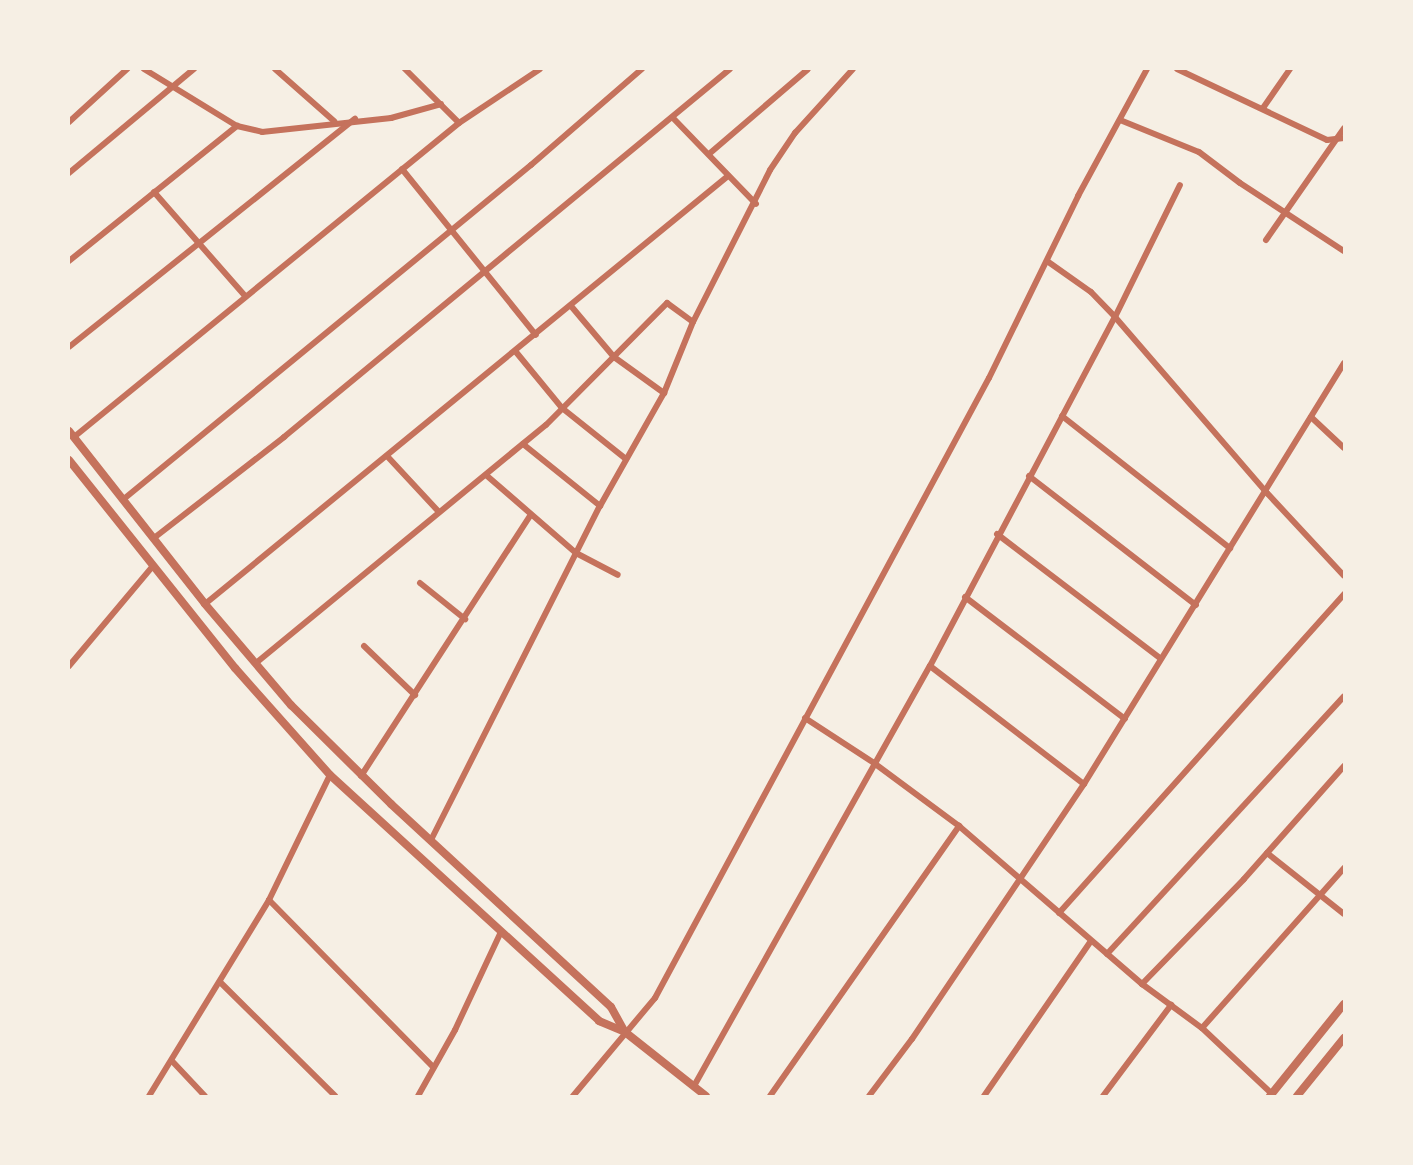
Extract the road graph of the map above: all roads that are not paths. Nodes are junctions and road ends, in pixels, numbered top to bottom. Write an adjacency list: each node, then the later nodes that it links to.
1 (127, 69): 20 (street)
2 (144, 69): 14 (street)
3 (194, 69): 14 (street)
4 (275, 69): 21 (street)
5 (405, 69): 15 (street)
6 (642, 69): 34 (street)
7 (729, 69): 17 (street)
8 (808, 69): 26 (street)
9 (853, 69): 32 (street)
10 (1147, 69): 19 (street)
11 (1177, 69): 16 (street)
12 (1290, 69): 16 (street)
13 (535, 70): 22 (street)
14 (174, 89): 23 (street); 28 (street)
15 (441, 104): 18 (street); 22 (street)
16 (1263, 108): 25 (street)
17 (674, 118): 26 (street); 40 (street)
18 (355, 119): 21 (street); 36 (street)
19 (1120, 120): 33 (street); 39 (street)
20 (69, 122)
21 (334, 122): 23 (street)
22 (459, 123): 27 (street)
23 (237, 126): 31 (street)
24 (1344, 129): 25 (street)
25 (1342, 137): 33 (street)
26 (709, 154): 29 (street)
27 (402, 169): 34 (street); 41 (street)
28 (69, 173)
29 (728, 176): 32 (street); 42 (street)
30 (1180, 185): 43 (street)
31 (154, 192): 36 (street); 38 (street)
32 (756, 204): 44 (street)
33 (1286, 214): 35 (street); 37 (street)
34 (453, 229): 40 (street); 63 (street)
35 (1266, 240)
36 (202, 244): 41 (street); 46 (street)
37 (1344, 251)
38 (69, 261)
39 (1047, 261): 43 (street); 87 (street)
40 (484, 270): 45 (street); 68 (street)
41 (245, 296): 54 (street)
42 (571, 306): 45 (street); 48 (street)
43 (1115, 317): 52 (street); 62 (street)
44 (693, 322): 48 (street); 50 (street)
45 (536, 335): 47 (street)
46 (69, 347)
47 (516, 352): 51 (street); 57 (street)
48 (614, 357): 50 (street); 51 (street)
49 (1344, 363): 53 (street)
50 (663, 393): 58 (street)
51 (562, 408): 55 (street); 58 (street)
52 (1062, 416): 61 (street); 69 (street)
53 (1311, 417): 56 (street); 62 (street)
54 (72, 434): 63 (street)
55 (523, 444): 60 (street); 64 (street)
56 (1344, 447)
57 (387, 456): 65 (street); 77 (street)
58 (626, 459): 64 (street)
59 (69, 460): 71 (street)
60 (486, 475): 65 (street); 66 (street)
61 (1029, 476): 67 (street); 78 (street)
62 (1267, 493): 69 (street); 73 (street)
63 (124, 498): 68 (street)
64 (600, 506): 70 (street)
65 (439, 512): 82 (street)
66 (530, 516): 70 (street); 79 (street)
67 (998, 534): 76 (street); 81 (street)
68 (154, 538): 77 (street)
69 (1230, 548): 78 (street)
70 (576, 553): 72 (street); 95 (street)
71 (153, 566): 83 (street); 91 (street)
72 (618, 575)
73 (1344, 576)
74 (420, 583): 79 (street)
75 (1344, 594): 101 (street)
76 (965, 597): 84 (street); 88 (street)
77 (205, 604): 82 (street)
78 (1196, 605): 81 (street)
79 (465, 619): 85 (street)
80 (364, 646): 85 (street)
81 (1160, 658): 88 (street)
82 (256, 663): 92 (street)
83 (69, 666)
84 (930, 666): 89 (street); 93 (street)
85 (415, 695): 92 (street)
86 (1344, 696): 105 (street)
87 (805, 718): 89 (street); 111 (street)
88 (1125, 719): 93 (street)
89 (874, 763): 94 (street); 115 (street)
90 (1344, 766): 96 (street)
91 (330, 775): 100 (street); 103 (street)
92 (362, 776): 95 (street)
93 (1084, 784): 98 (street)
94 (959, 826): 98 (street); 123 (street)
95 (431, 840): 111 (street)
96 (1268, 853): 99 (street); 107 (street)
97 (1344, 868): 99 (street)
98 (1021, 877): 101 (street); 124 (street)
99 (1320, 894): 102 (street); 110 (street)
100 (269, 900): 106 (street); 114 (street)
101 (1059, 913): 104 (street)
102 (1344, 914)
103 (500, 934): 111 (street); 114 (street)
104 (1091, 940): 105 (street); 125 (street)
105 (1107, 954): 107 (street)
106 (219, 982): 113 (street); 119 (street)
107 (1142, 984): 109 (street)
108 (1344, 1004): 116 (street)
109 (1171, 1005): 110 (street); 126 (street)
110 (1202, 1028): 116 (street)
111 (625, 1032): 115 (street); 121 (street)
112 (1344, 1038): 127 (street)
113 (172, 1061): 117 (street); 118 (street)
114 (433, 1067): 120 (street)
115 (694, 1086): 122 (street)
116 (1271, 1095)
117 (149, 1096)
118 (206, 1096)
119 (335, 1096)
120 (418, 1096)
121 (573, 1096)
122 (706, 1096)
123 (770, 1096)
124 (869, 1096)
125 (984, 1096)
126 (1103, 1096)
127 (1297, 1096)

